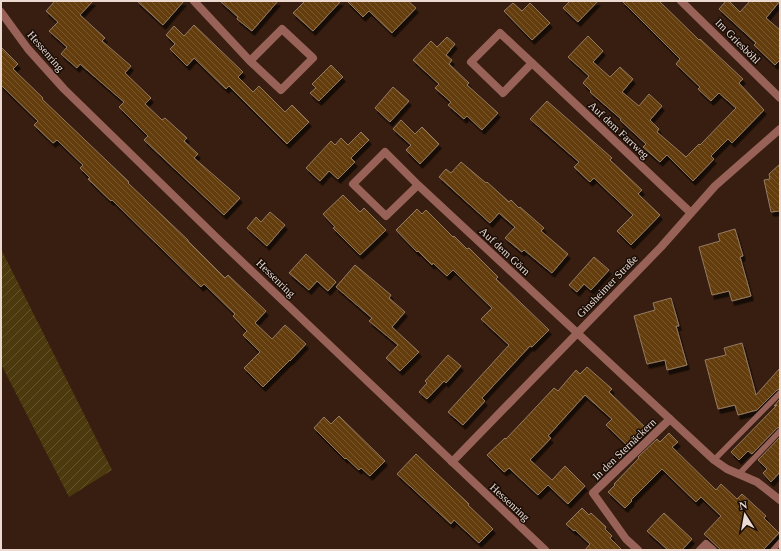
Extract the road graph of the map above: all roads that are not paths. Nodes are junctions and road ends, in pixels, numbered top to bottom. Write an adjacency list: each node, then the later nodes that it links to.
1 (194, 1): 4 (street)
2 (680, 1): 6 (street, Im Griesböhl)
3 (1, 12): 15 (street, Hessenring)
4 (250, 61): 4 (street)
5 (532, 64): 5 (street, Auf dem Farrweg); 9 (street, Auf dem Farrweg)
6 (780, 98)
7 (780, 129): 9 (street, Ginsheimer Straße)
8 (418, 185): 8 (street, Auf dem Görn); 10 (street, Auf dem Görn)
9 (691, 213): 10 (street, Ginsheimer Straße)
10 (577, 332): 12 (street, In den Sternäckern); 15 (street, Ginsheimer Straße)
11 (780, 393): 14 (lane)
12 (670, 419): 14 (street, In den Sternäckern); 20 (street, In den Sternäckern)
13 (780, 431): 16 (lane)
14 (714, 460): 16 (street, In den Sternäckern)
15 (452, 462): 19 (street, Hessenring)
16 (739, 474): 17 (street, In den Sternäckern)
17 (780, 500)
18 (780, 542): 23 (lane)
19 (545, 550)
20 (638, 550)
21 (700, 550): 22 (street)
22 (713, 550)
23 (773, 550)

